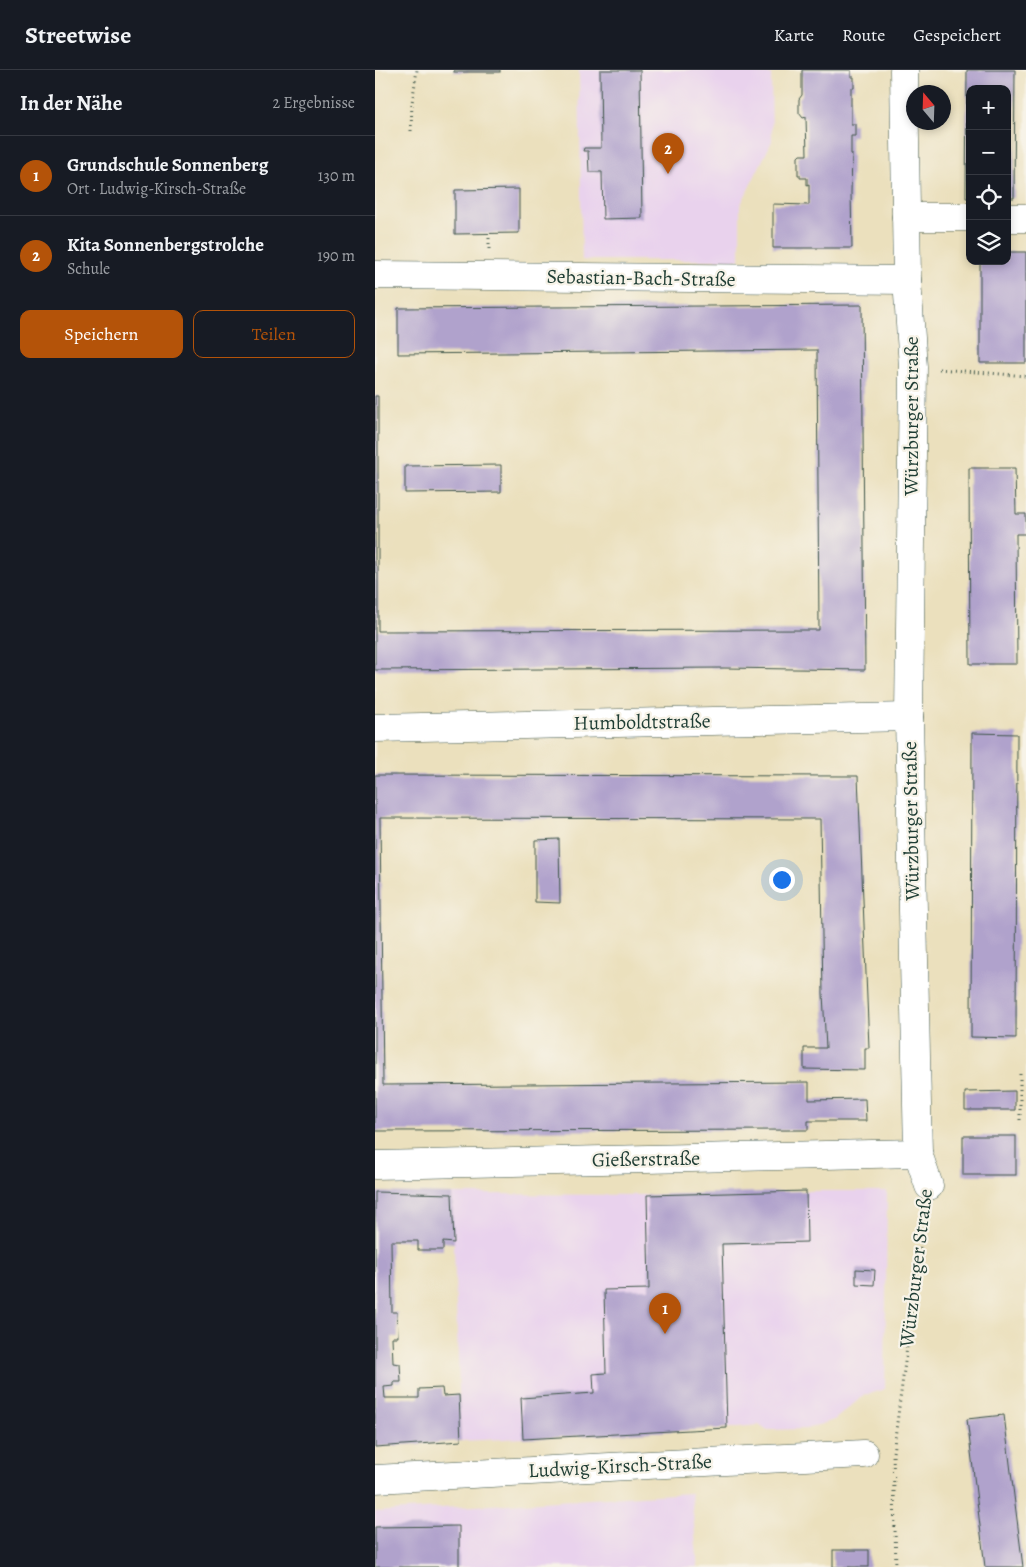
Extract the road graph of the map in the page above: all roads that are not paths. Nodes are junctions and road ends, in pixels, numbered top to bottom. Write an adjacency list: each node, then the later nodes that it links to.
1 (904, 70): 2 (street, Würzburger Straße)
2 (906, 217): 3 (street); 7 (street, Würzburger Straße)
3 (966, 218)
4 (1011, 218): 5 (street)
5 (1026, 218)
6 (375, 275): 7 (street, Sebastian-Bach-Straße)
7 (907, 280): 8 (street, Würzburger Straße)
8 (909, 717): 9 (street, Humboldtstraße); 10 (street, Würzburger Straße)
9 (375, 728)
10 (918, 1153): 11 (street, Gießerstraße); 12 (street, Würzburger Straße)
11 (375, 1165)
12 (929, 1186)
13 (864, 1454): 14 (street, Ludwig-Kirsch-Straße)
14 (375, 1479)

